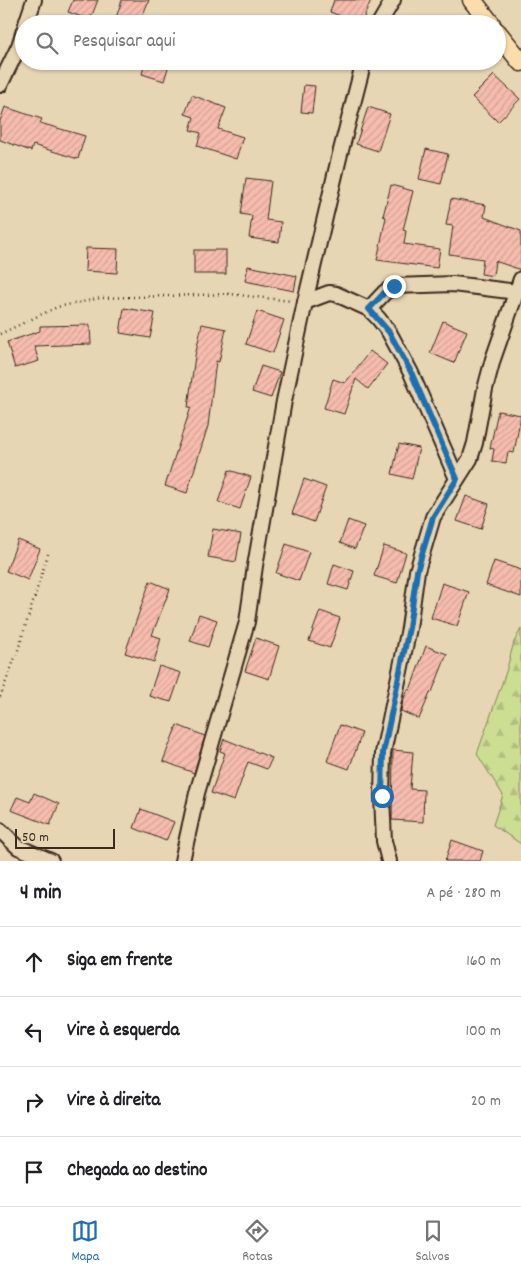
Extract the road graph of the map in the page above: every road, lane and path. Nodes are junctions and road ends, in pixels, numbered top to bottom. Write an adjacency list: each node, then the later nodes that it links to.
1 (34, 0): 4 (street)
2 (393, 0): 5 (street)
3 (472, 0): 6 (main road)
4 (29, 15)
5 (384, 15)
6 (484, 15)
7 (506, 43): 9 (main road)
8 (15, 54): 11 (street)
9 (521, 62)
10 (362, 70): 13 (street)
11 (0, 85)
12 (519, 286): 14 (street); 16 (street)
13 (305, 302): 14 (street); 15 (path); 21 (street)
14 (369, 309): 16 (street)
15 (0, 334)
16 (457, 479): 22 (street)
17 (48, 554): 18 (path)
18 (0, 697)
19 (0, 830): 20 (street)
20 (51, 861)
21 (182, 861)
22 (389, 861)

